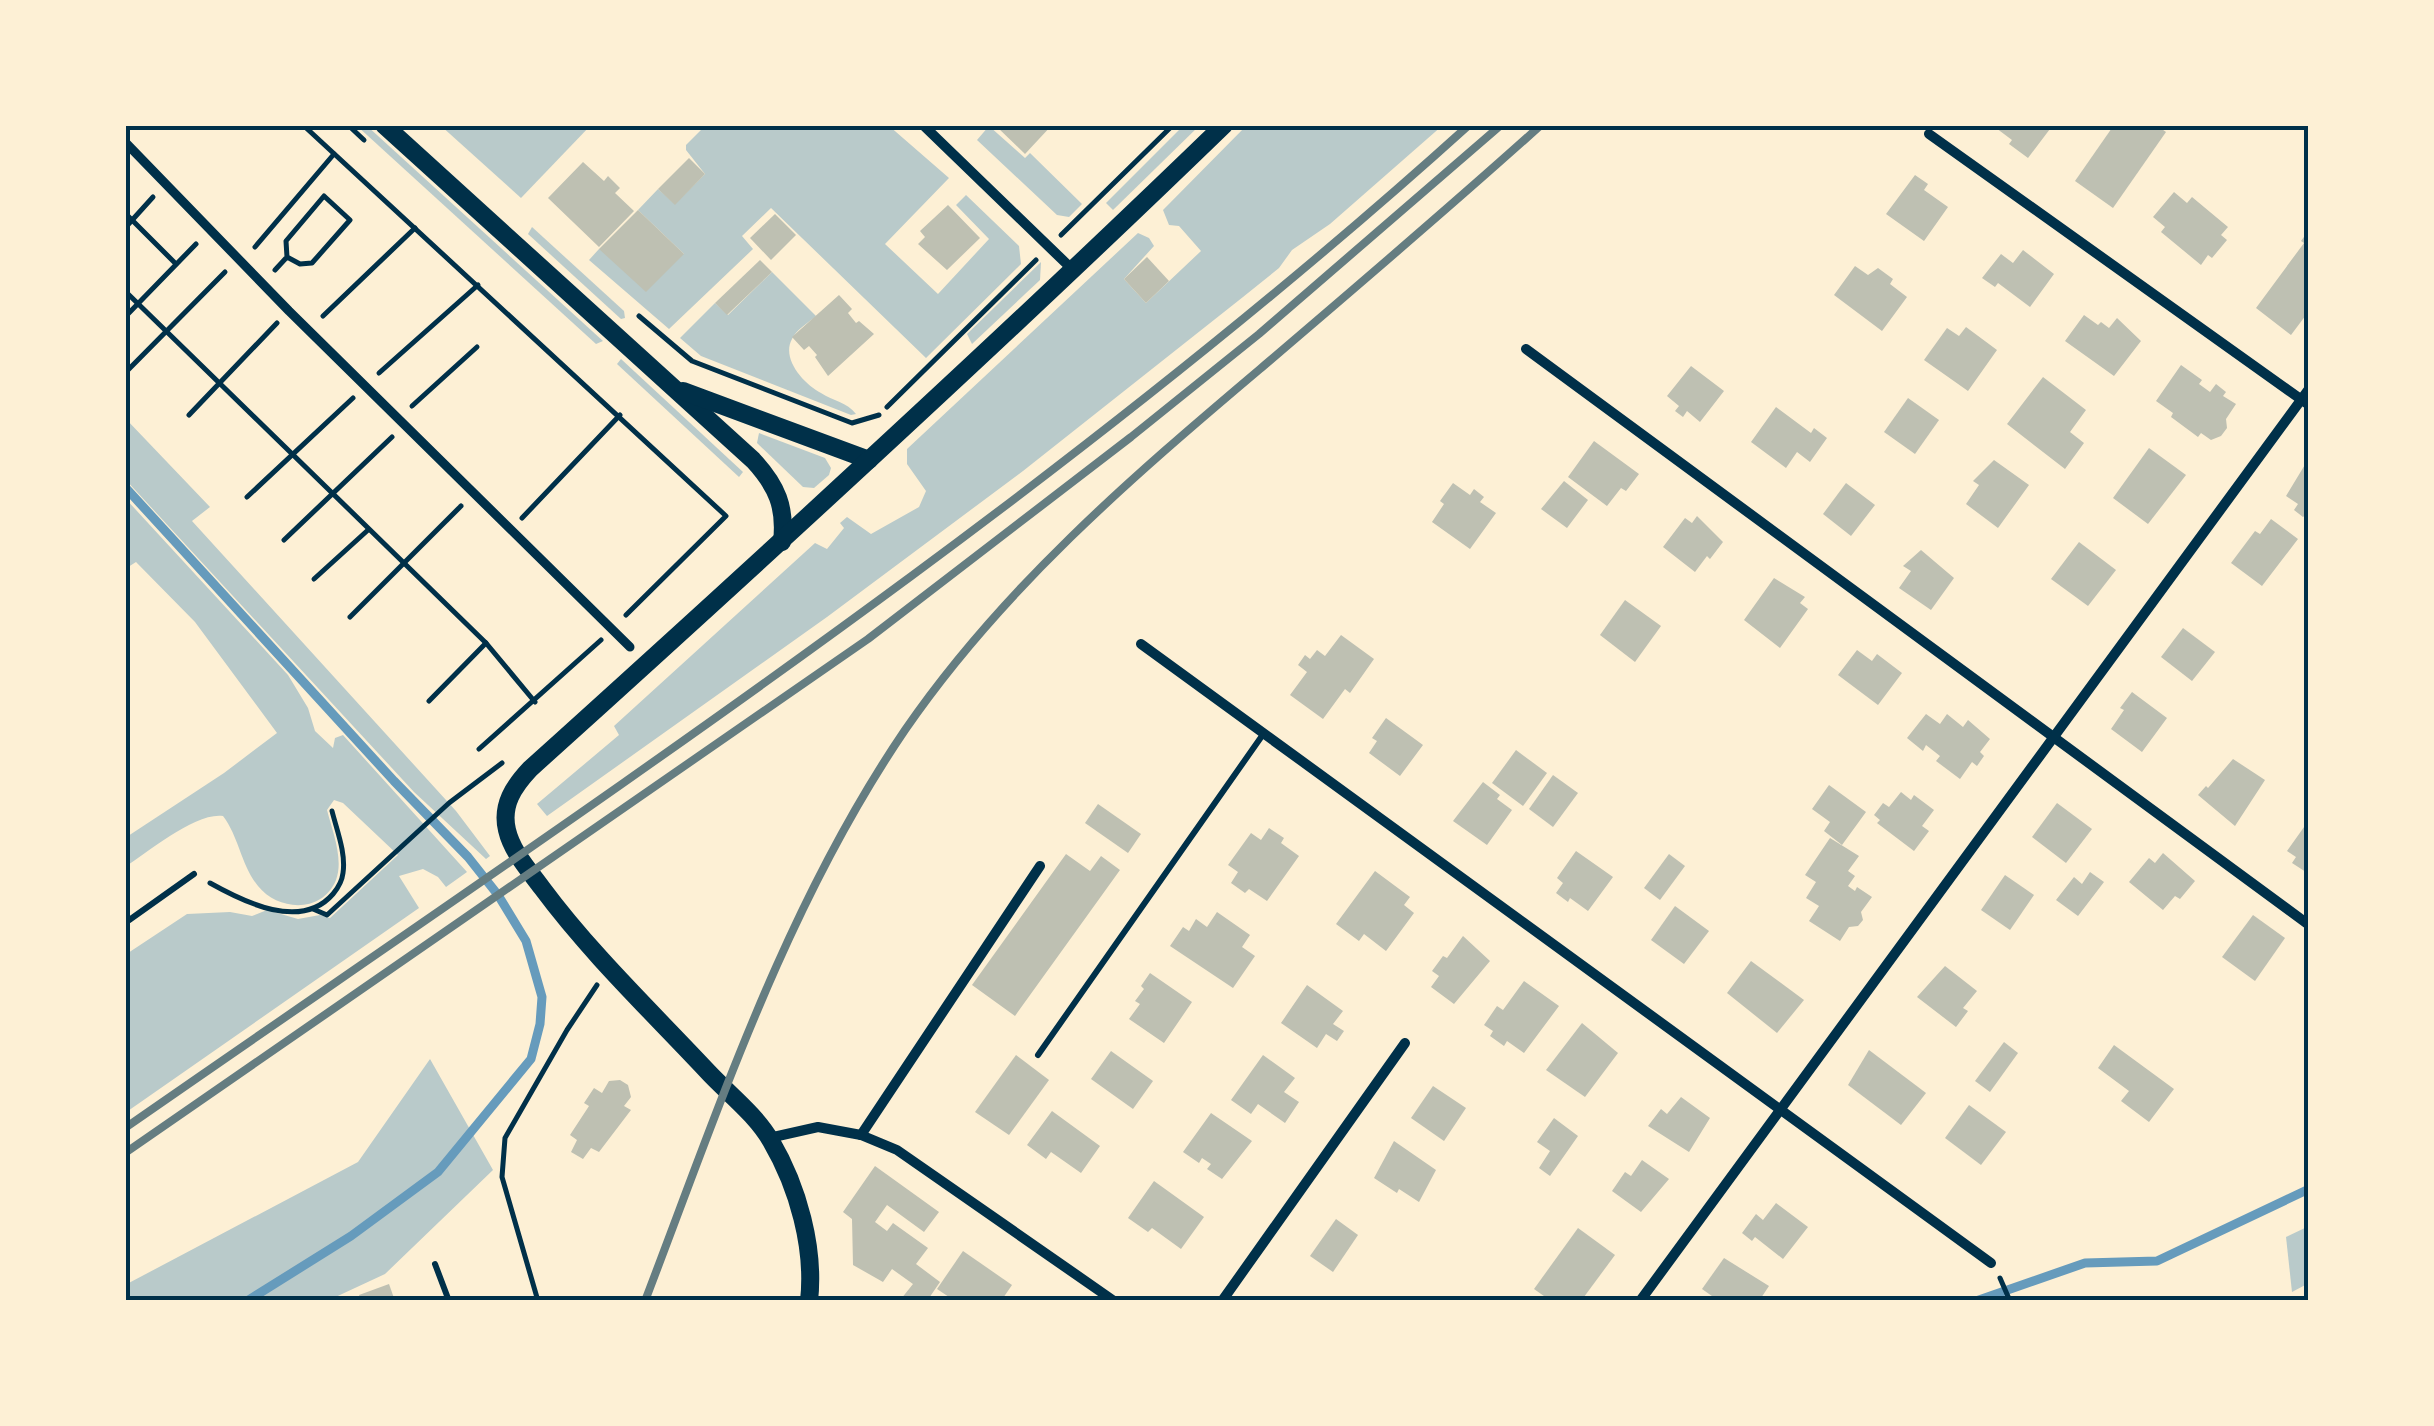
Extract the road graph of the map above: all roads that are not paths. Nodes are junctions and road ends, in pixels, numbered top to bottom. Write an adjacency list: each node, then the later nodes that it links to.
1 (384, 125): 8 (street)
2 (923, 125): 6 (street)
3 (1224, 125): 6 (street)
4 (1929, 134): 10 (street)
5 (125, 142): 14 (street)
6 (1074, 270): 11 (street)
7 (1526, 349): 16 (street)
8 (674, 387): 11 (street); 12 (street)
9 (2309, 389): 10 (street)
10 (2305, 402): 16 (street)
11 (869, 460): 12 (street)
12 (782, 542): 25 (street)
13 (1141, 644): 15 (street)
14 (630, 647)
15 (1264, 732): 22 (lane); 23 (street)
16 (2054, 736): 20 (street); 23 (street)
17 (1040, 866): 24 (street)
18 (194, 874): 19 (lane)
19 (125, 923)
20 (2309, 925)
21 (1405, 1043): 31 (street)
22 (1038, 1055)
23 (1782, 1108): 27 (street); 32 (street)
24 (861, 1135): 25 (street); 30 (street)
25 (770, 1138): 29 (street)
26 (435, 1264): 28 (lane)
27 (1994, 1268)
28 (448, 1301)
29 (809, 1301)
30 (1114, 1301)
31 (1222, 1301)
32 (1640, 1301)

